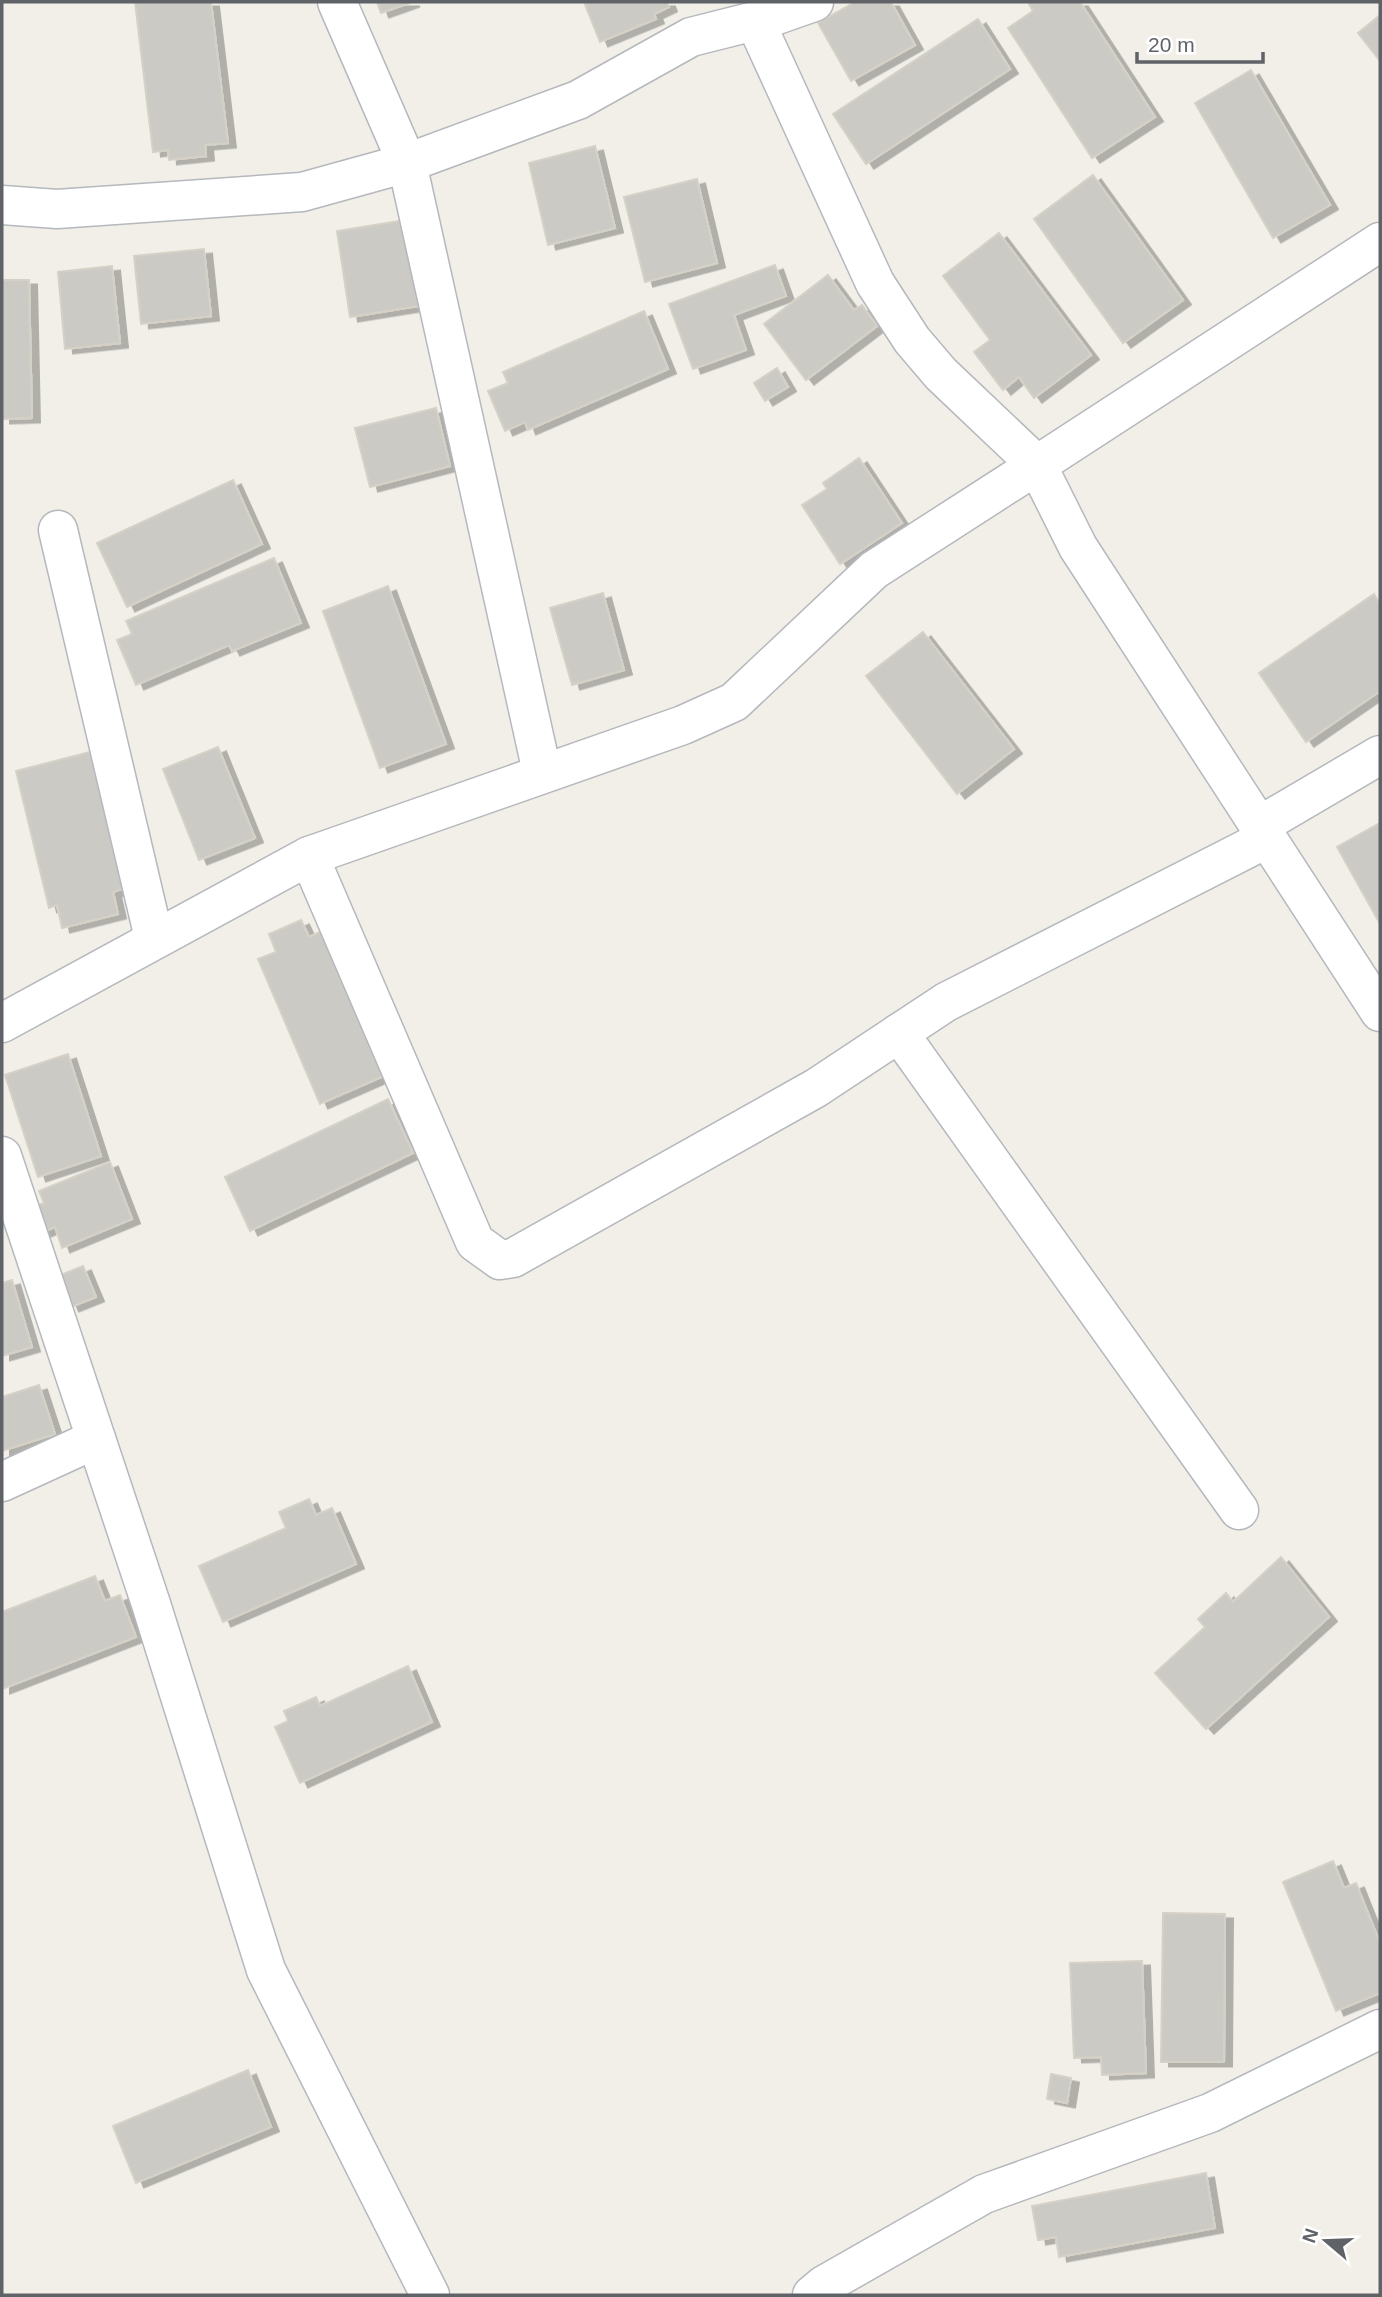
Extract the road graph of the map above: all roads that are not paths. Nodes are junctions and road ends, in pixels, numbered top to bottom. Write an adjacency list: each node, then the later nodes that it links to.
1 (337, 2): 4 (street)
2 (814, 2): 3 (street)
3 (755, 21): 4 (street); 7 (street)
4 (407, 163): 5 (street); 10 (street)
5 (2, 205)
6 (1380, 243): 7 (street)
7 (1037, 465): 10 (street); 11 (street)
8 (58, 530): 13 (street)
9 (1380, 755): 11 (street)
10 (542, 772): 12 (street)
11 (1263, 832): 14 (street); 16 (street)
12 (309, 856): 13 (street); 16 (street)
13 (154, 938): 15 (street)
14 (1380, 1012)
15 (2, 1023)
16 (899, 1033): 20 (street)
17 (2, 1156): 18 (street)
18 (96, 1439): 19 (street); 22 (street)
19 (2, 1482)
20 (1239, 1510)
21 (1380, 2029): 23 (street)
22 (430, 2295)
23 (812, 2295)

